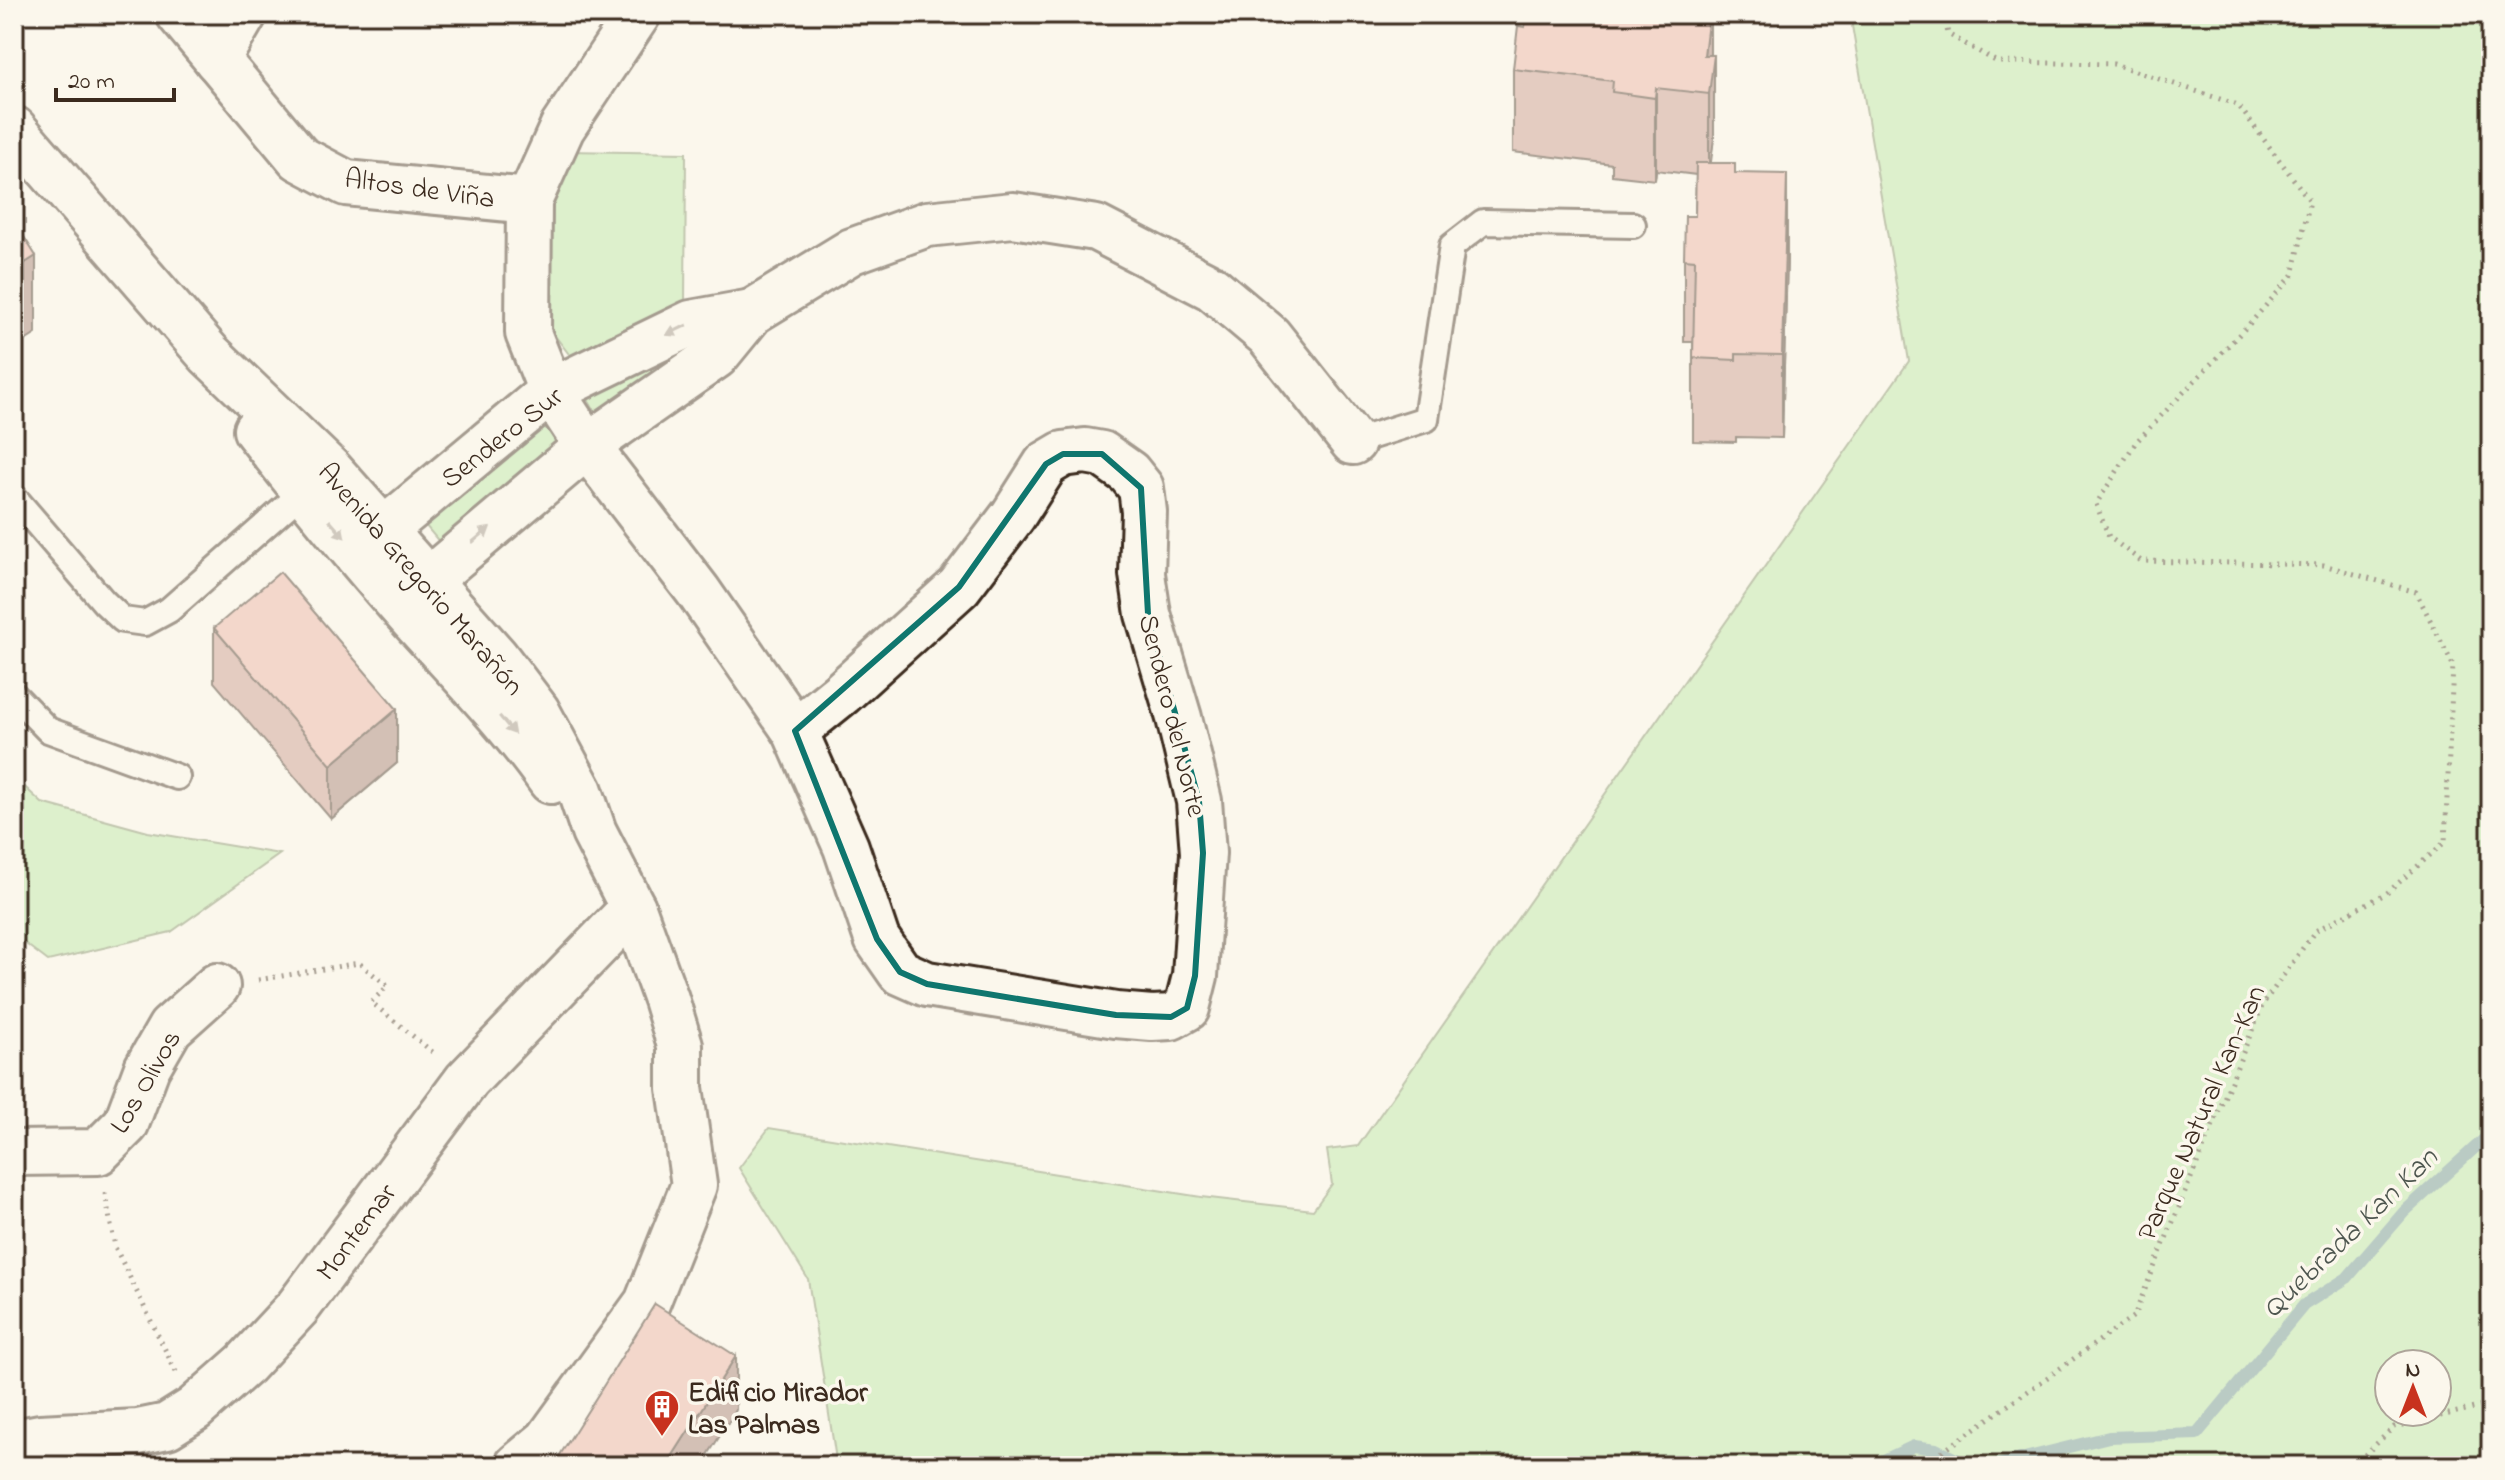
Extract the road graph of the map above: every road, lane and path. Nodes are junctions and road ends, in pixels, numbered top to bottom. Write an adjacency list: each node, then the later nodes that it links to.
1 (179, 14): 5 (street, Altos de Viña)
2 (244, 14): 5 (street)
3 (638, 14): 7 (street, Altos de Viña)
4 (1944, 14): 30 (path, Parque Natural Kan-Kan)
5 (217, 60): 7 (street, Altos de Viña)
6 (14, 129): 10 (street, Avenida Gregorio Marañón)
7 (529, 201): 11 (street, Altos de Viña)
8 (1633, 225): 12 (lane)
9 (752, 312): 11 (street, Sendero Sur, one-way to 11); 12 (street, Sendero Sur); 13 (street, Sendero Sur)
10 (209, 354): 14 (street, Avenida Gregorio Marañón); 16 (street, Avenida Gregorio Marañón)
11 (551, 391): 13 (street, Altos de Viña); 16 (street, Sendero Sur)
12 (1353, 442)
13 (587, 446): 17 (street, Sendero Sur, one-way to 13); 19 (street, Sendero del Norte)
14 (304, 491): 15 (lane); 16 (street, Avenida Gregorio Marañón, one-way to 16)
15 (14, 497)
16 (374, 546): 17 (street, Avenida Gregorio Marañón)
17 (415, 592): 21 (street, Avenida Gregorio Marañón)
18 (14, 695): 20 (lane)
19 (795, 731): 19 (street, Sendero del Norte)
20 (177, 777)
21 (633, 908): 23 (street, Montemar); 29 (street, Avenida Gregorio Marañón)
22 (217, 986): 23 (path); 24 (street, Los Olivos)
23 (467, 1080): 27 (street, Montemar)
24 (98, 1152): 25 (street, Los Olivos); 27 (path)
25 (14, 1153)
26 (2491, 1404): 31 (path)
27 (194, 1409): 28 (street, Montemar)
28 (14, 1442)
29 (517, 1466)
30 (1939, 1466)
31 (2353, 1466)

